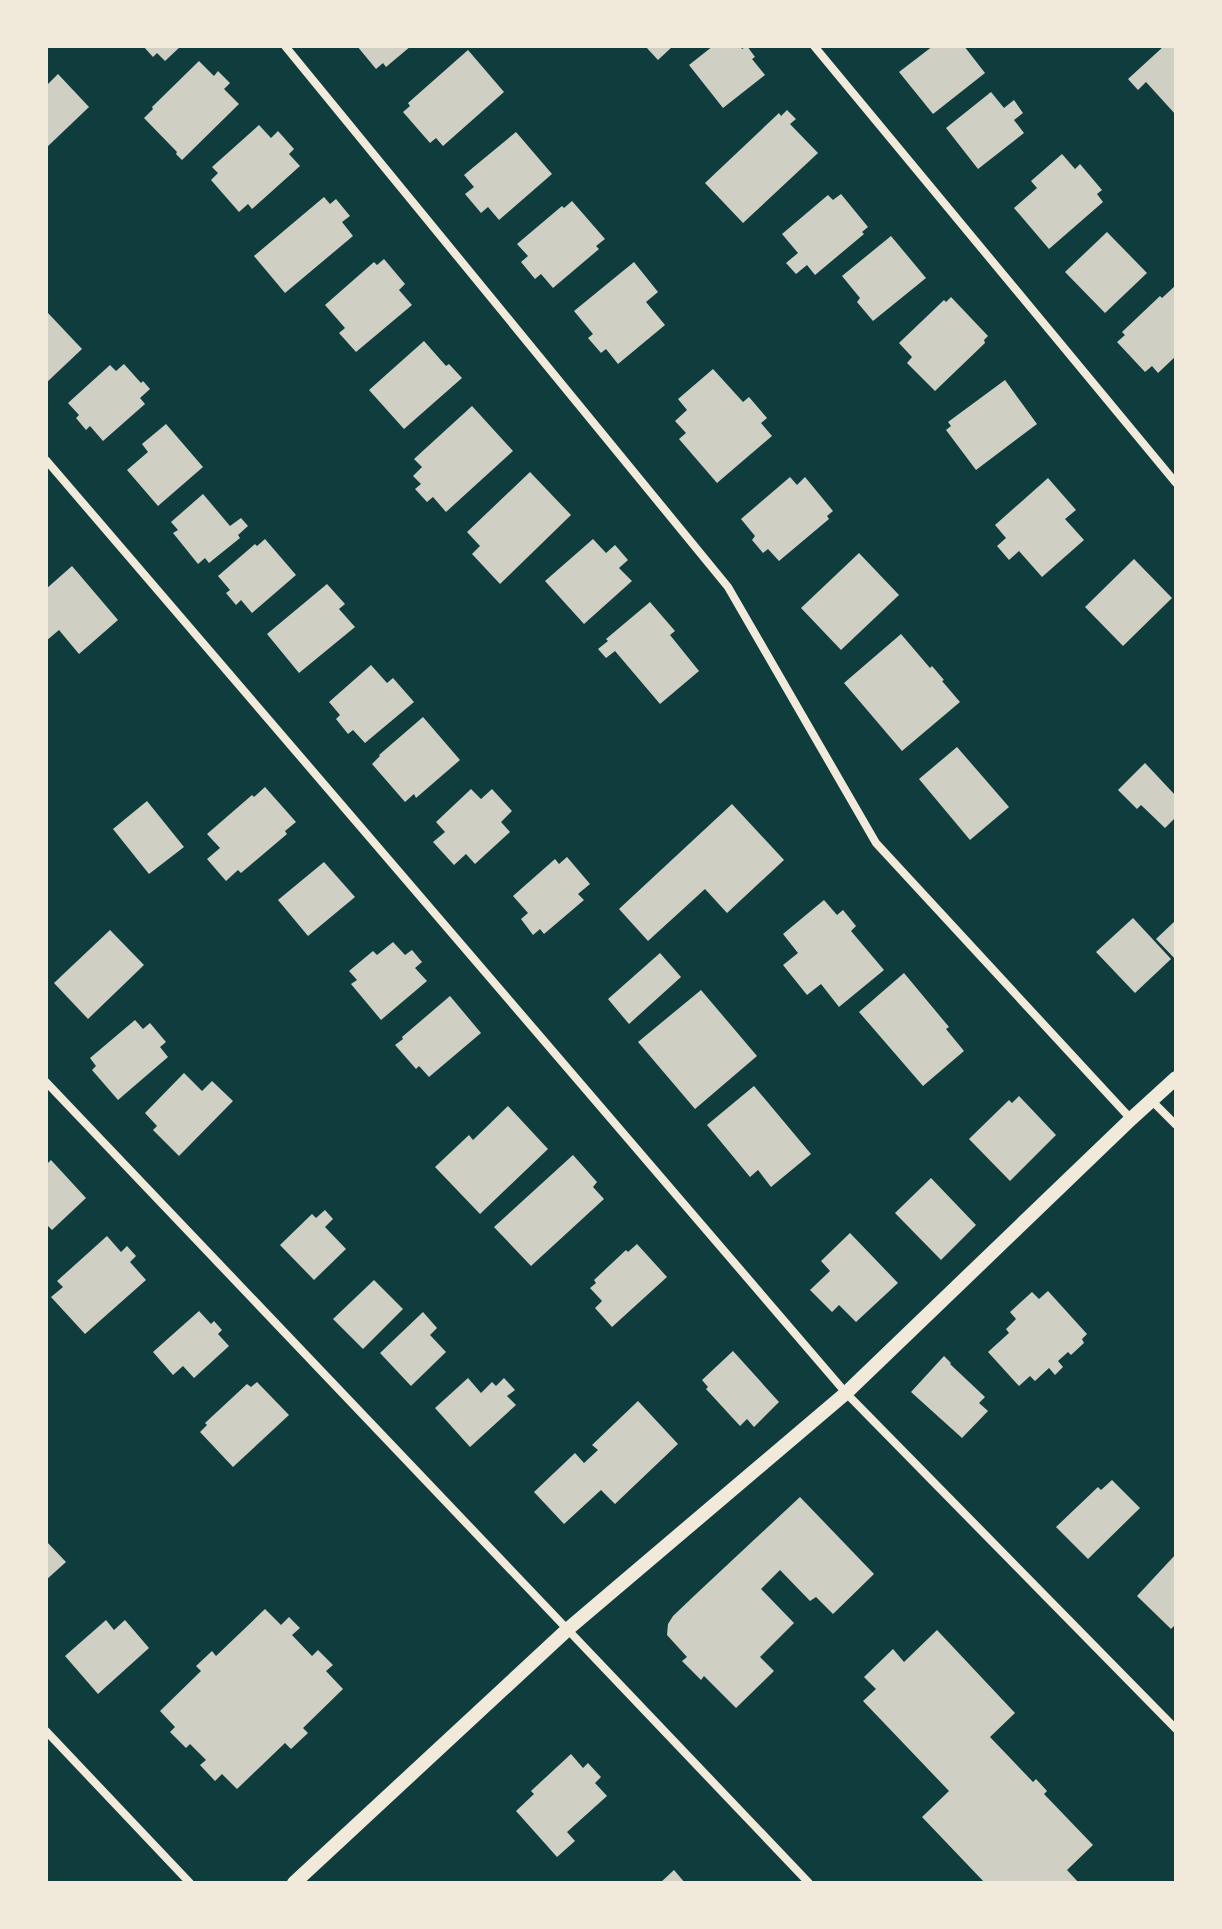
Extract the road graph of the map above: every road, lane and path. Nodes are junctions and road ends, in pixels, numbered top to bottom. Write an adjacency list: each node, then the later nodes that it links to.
1 (285, 46): 8 (street)
2 (814, 46): 4 (street)
3 (46, 460): 10 (street)
4 (1176, 483)
5 (1176, 1078): 7 (street)
6 (46, 1082): 11 (street)
7 (1151, 1100): 8 (street); 9 (street)
8 (1131, 1119): 10 (street)
9 (1176, 1125)
10 (846, 1393): 11 (street); 12 (street)
11 (568, 1629): 15 (street); 16 (street)
12 (1176, 1729)
13 (46, 1731): 14 (street)
14 (190, 1883)
15 (294, 1883)
16 (809, 1883)

